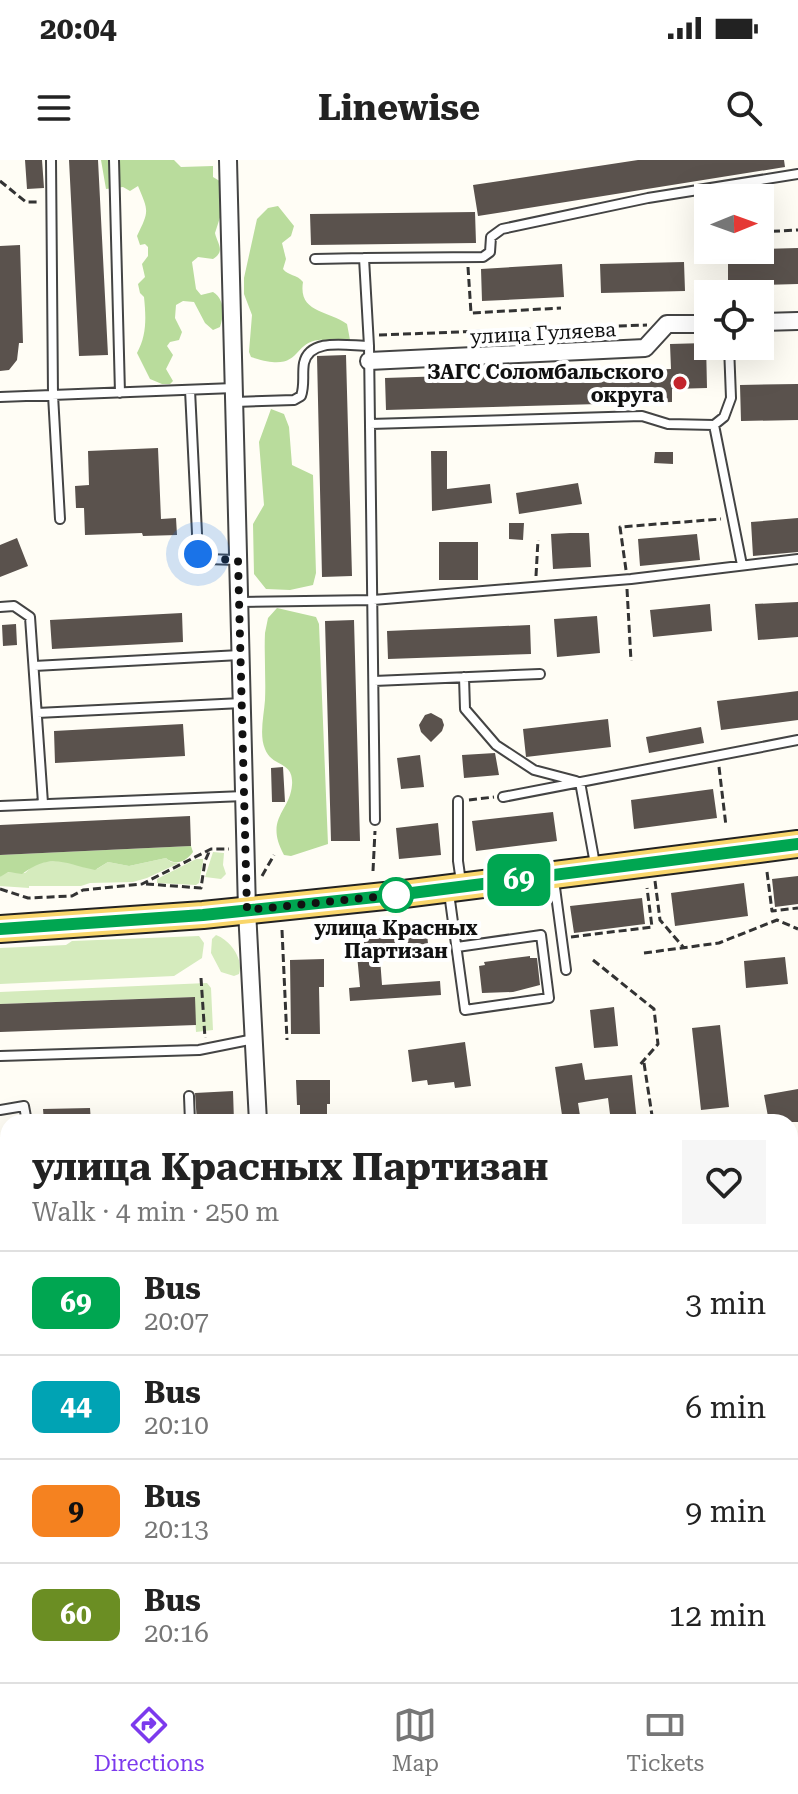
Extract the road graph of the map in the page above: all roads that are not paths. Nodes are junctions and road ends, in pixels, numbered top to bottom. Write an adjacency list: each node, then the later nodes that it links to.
1 (51, 160): 14 (lane)
2 (114, 160): 13 (lane)
3 (228, 160): 15 (street)
4 (798, 174): 5 (lane)
5 (364, 258): 6 (lane); 10 (lane)
6 (315, 259)
7 (798, 321): 8 (street)
8 (774, 322)
9 (694, 324): 10 (street, улица Гуляева)
10 (369, 354): 15 (lane, улица Гуляева); 17 (lane)
11 (729, 360): 18 (lane)
12 (190, 390): 13 (lane); 15 (lane); 21 (lane)
13 (120, 393): 14 (lane)
14 (53, 395): 16 (lane); 19 (lane)
15 (234, 395): 21 (street)
16 (0, 397)
17 (370, 424): 18 (lane); 23 (lane)
18 (714, 425): 22 (lane)
19 (60, 519)
20 (798, 559): 22 (lane)
21 (238, 560): 24 (street)
22 (742, 565): 23 (lane)
23 (373, 600): 24 (lane); 30 (lane)
24 (239, 602): 26 (street)
25 (0, 607): 27 (lane)
26 (240, 655): 27 (lane); 31 (street)
27 (34, 666): 32 (lane)
28 (540, 674): 29 (lane)
29 (464, 677): 30 (lane); 34 (lane)
30 (374, 681): 40 (lane)
31 (242, 703): 32 (lane); 35 (street)
32 (37, 713): 38 (lane)
33 (798, 740): 34 (lane)
34 (580, 782): 36 (lane); 42 (lane)
35 (244, 796): 38 (lane); 45 (street)
36 (503, 797)
37 (458, 801): 44 (lane)
38 (43, 803): 39 (lane)
39 (0, 806)
40 (375, 820)
41 (798, 844): 42 (main road)
42 (595, 870): 43 (main road)
43 (553, 876): 44 (main road); 48 (lane)
44 (455, 888): 45 (main road); 49 (lane)
45 (247, 910): 46 (main road); 51 (street)
46 (0, 929)
47 (541, 935): 48 (lane); 49 (lane); 49 (lane)
48 (561, 936): 50 (lane)
49 (457, 947)
50 (566, 970)
51 (254, 1039): 52 (lane); 57 (street)
52 (0, 1056)
53 (189, 1096): 56 (lane)
54 (0, 1110): 55 (lane)
55 (26, 1114)
56 (190, 1114)
57 (258, 1114)

